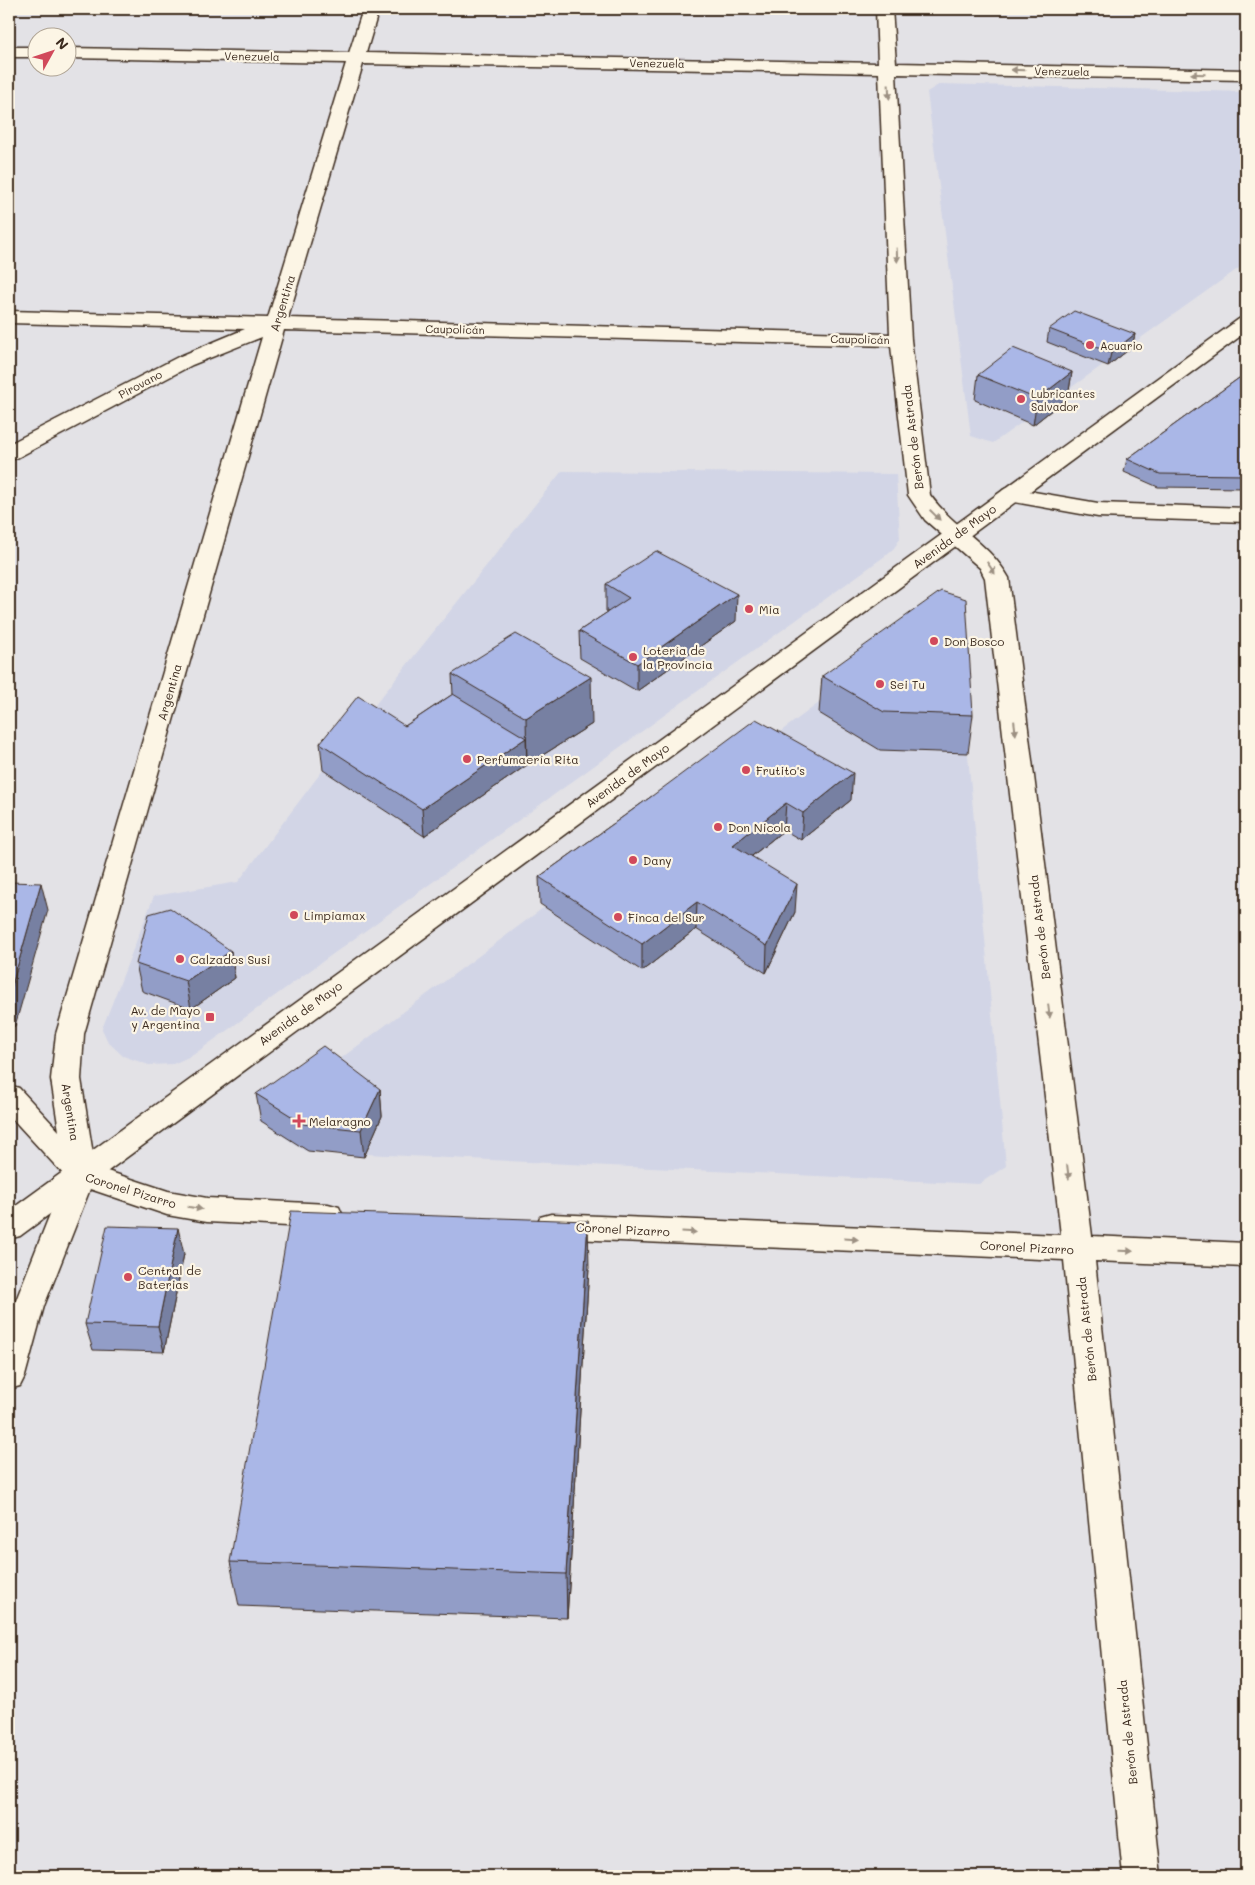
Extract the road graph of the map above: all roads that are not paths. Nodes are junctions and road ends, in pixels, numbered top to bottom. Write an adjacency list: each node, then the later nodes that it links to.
1 (371, 9): 6 (street, Argentina)
2 (884, 9): 7 (street, Berón de Astrada)
3 (9, 52): 4 (street)
4 (28, 52)
5 (78, 52): 6 (street, Venezuela)
6 (356, 58): 7 (street, Venezuela); 11 (street, Argentina)
7 (888, 67): 8 (street, Venezuela, one-way to 7); 12 (street, Berón de Astrada, one-way to 12)
8 (1246, 75)
9 (9, 317): 11 (street, Caupolicán)
10 (1246, 323): 14 (street, Avenida de Mayo)
11 (276, 324): 12 (street, Caupolicán); 13 (street, Pirovano); 18 (street, Argentina)
12 (901, 340): 16 (street, Berón de Astrada, one-way to 16)
13 (9, 453)
14 (1011, 495): 15 (street); 16 (street, Avenida de Mayo)
15 (1246, 515)
16 (956, 534): 18 (street, Avenida de Mayo); 22 (street, Berón de Astrada, one-way to 22)
17 (9, 1096): 18 (street, Coronel Pizarro)
18 (81, 1174): 19 (street, Coronel Pizarro, one-way to 19); 21 (street, Avenida de Mayo); 24 (street)
19 (356, 1217)
20 (524, 1224): 22 (street, Coronel Pizarro, one-way to 22)
21 (9, 1227)
22 (1078, 1249): 23 (street, Coronel Pizarro, one-way to 23); 25 (street, Berón de Astrada)
23 (1246, 1255)
24 (9, 1376)
25 (1142, 1876)

